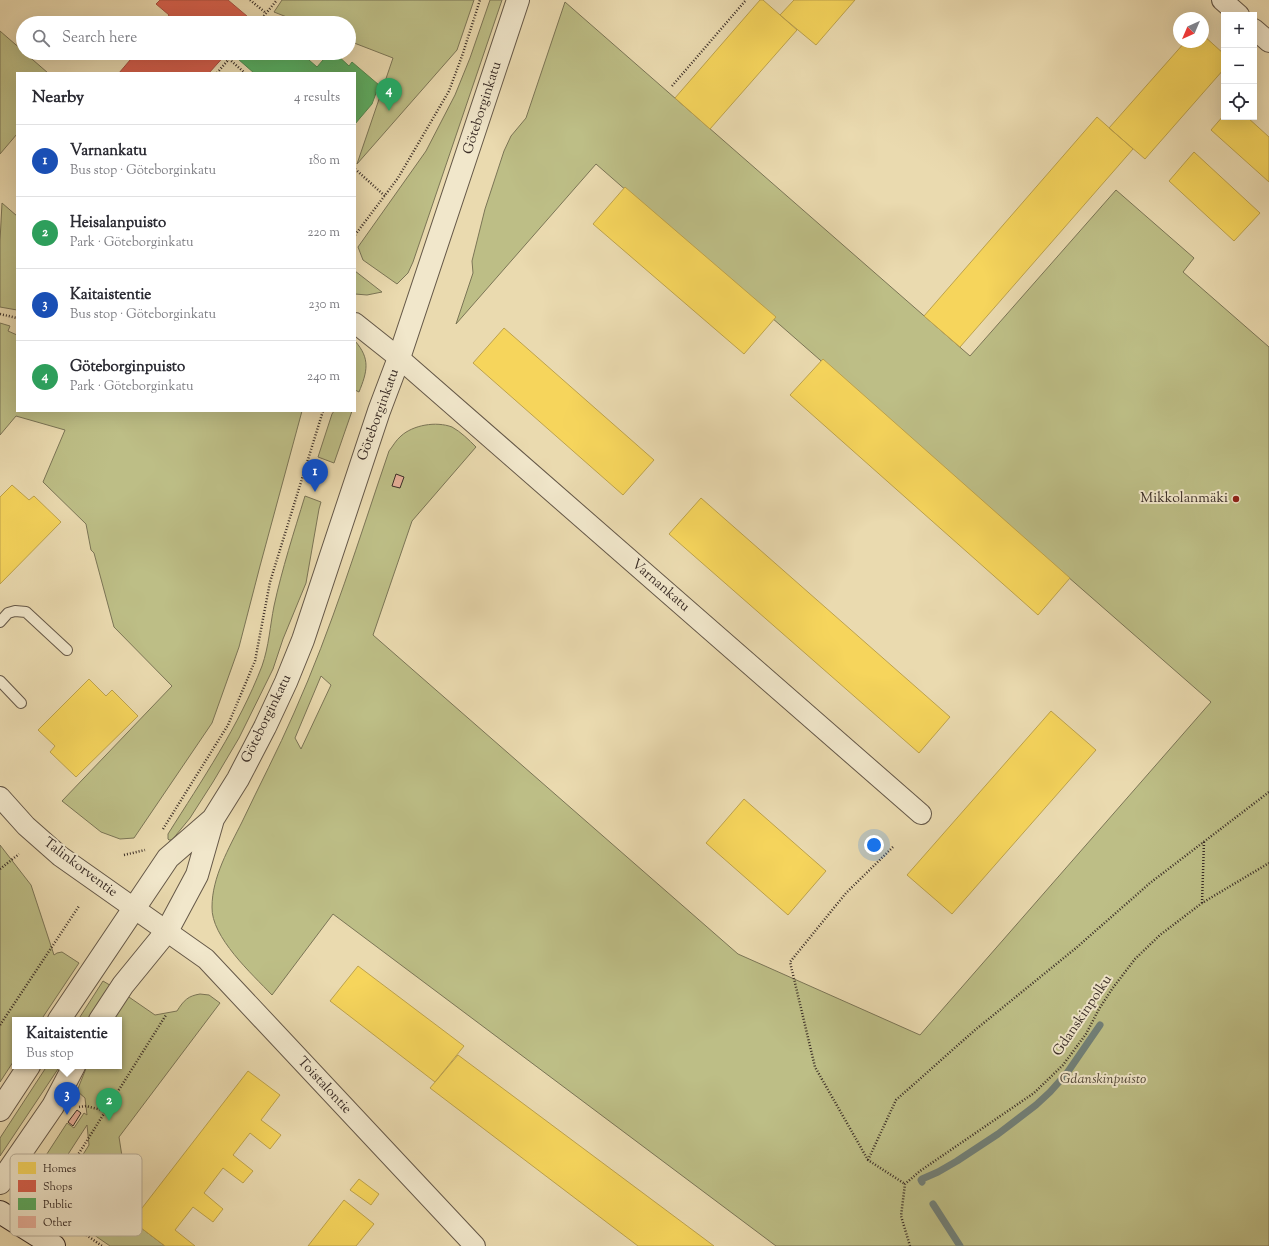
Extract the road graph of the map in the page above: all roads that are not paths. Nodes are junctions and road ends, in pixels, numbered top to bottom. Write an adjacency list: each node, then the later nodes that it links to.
1 (518, 0): 7 (street, Göteborginkatu)
2 (1222, 0): 3 (street)
3 (1236, 12)
4 (1257, 32): 5 (street)
5 (1269, 42)
6 (356, 324): 7 (street, Varnankatu)
7 (399, 358): 13 (street, Varnankatu); 14 (street, Göteborginkatu)
8 (0, 622): 9 (lane)
9 (67, 650)
10 (0, 681): 11 (lane)
11 (21, 703)
12 (0, 797): 15 (street, Talinkorventie)
13 (921, 814)
14 (213, 819): 15 (street, Göteborginkatu); 16 (street, Göteborginkatu)
15 (134, 907): 16 (street, Talinkorventie); 17 (street, Göteborginkatu)
16 (167, 931): 18 (street, Göteborginkatu); 29 (street, Toistalontie)
17 (61, 1017)
18 (102, 1017)
19 (27, 1069): 21 (street)
20 (72, 1069): 22 (street)
21 (0, 1110)
22 (20, 1154)
23 (10, 1168): 24 (street)
24 (0, 1183)
25 (0, 1212): 26 (street)
26 (10, 1218)
27 (38, 1236): 28 (street)
28 (54, 1246)
29 (475, 1246)

